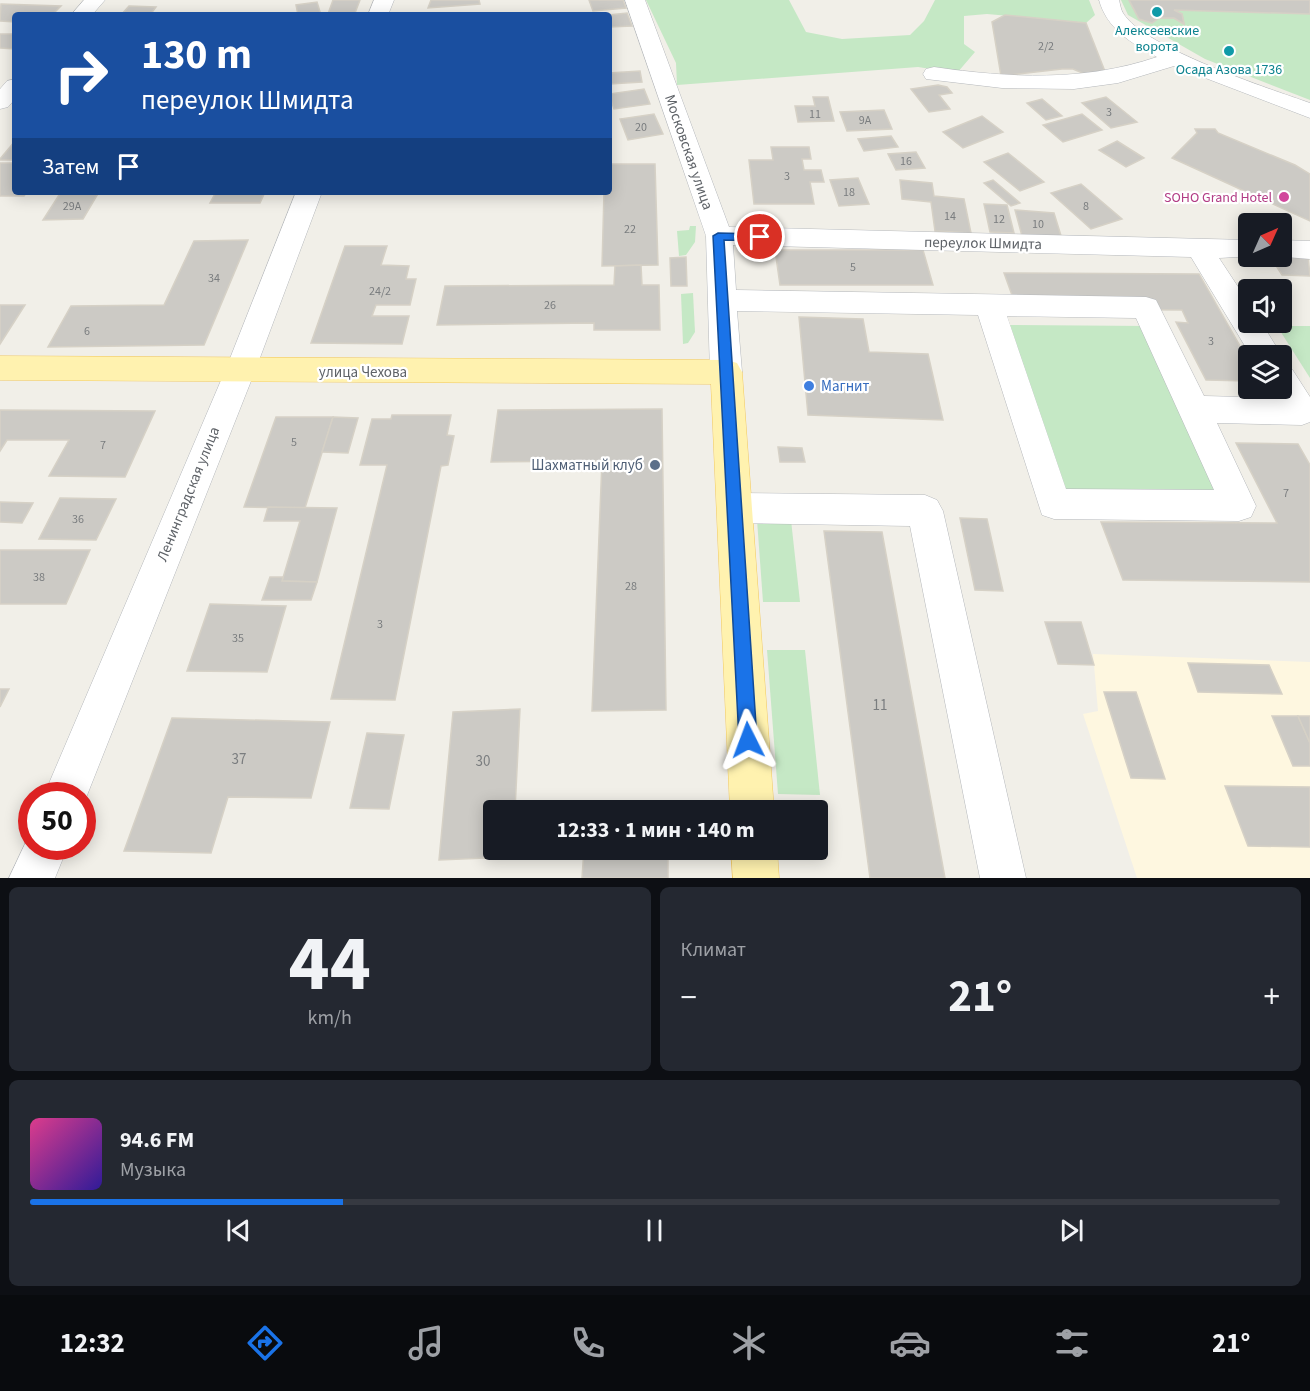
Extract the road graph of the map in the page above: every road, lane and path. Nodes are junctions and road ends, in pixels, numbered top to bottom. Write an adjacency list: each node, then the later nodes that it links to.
1 (95, 0): 4 (street)
2 (635, 0): 11 (street, Московская улица)
3 (1109, 0): 5 (street)
4 (84, 12)
5 (1175, 58): 6 (street); 9 (street)
6 (934, 74)
7 (12, 89): 8 (street)
8 (0, 102)
9 (1310, 111)
10 (308, 195): 20 (street, Ленинградская улица)
11 (718, 236): 12 (street, переулок Шмидта); 16 (street, Московская улица)
12 (1199, 248): 13 (street, переулок Шмидта); 18 (street)
13 (1238, 249)
14 (1292, 249): 15 (street)
15 (1310, 250)
16 (722, 300): 17 (street); 21 (street, Московская улица)
17 (989, 305): 23 (street); 23 (street)
18 (1260, 345)
19 (0, 368): 20 (main road, улица Чехова)
20 (240, 371): 21 (main road, улица Чехова); 26 (street, Ленинградская улица)
21 (726, 372): 25 (main road, Московская улица)
22 (1292, 396): 24 (street)
23 (1194, 409): 24 (street)
24 (1306, 419)
25 (735, 508): 27 (main road, Московская улица); 32 (street)
26 (71, 782)
27 (751, 800)
28 (39, 860): 30 (street)
29 (755, 860): 31 (main road)
30 (32, 878)
31 (756, 878)
32 (1003, 878)

